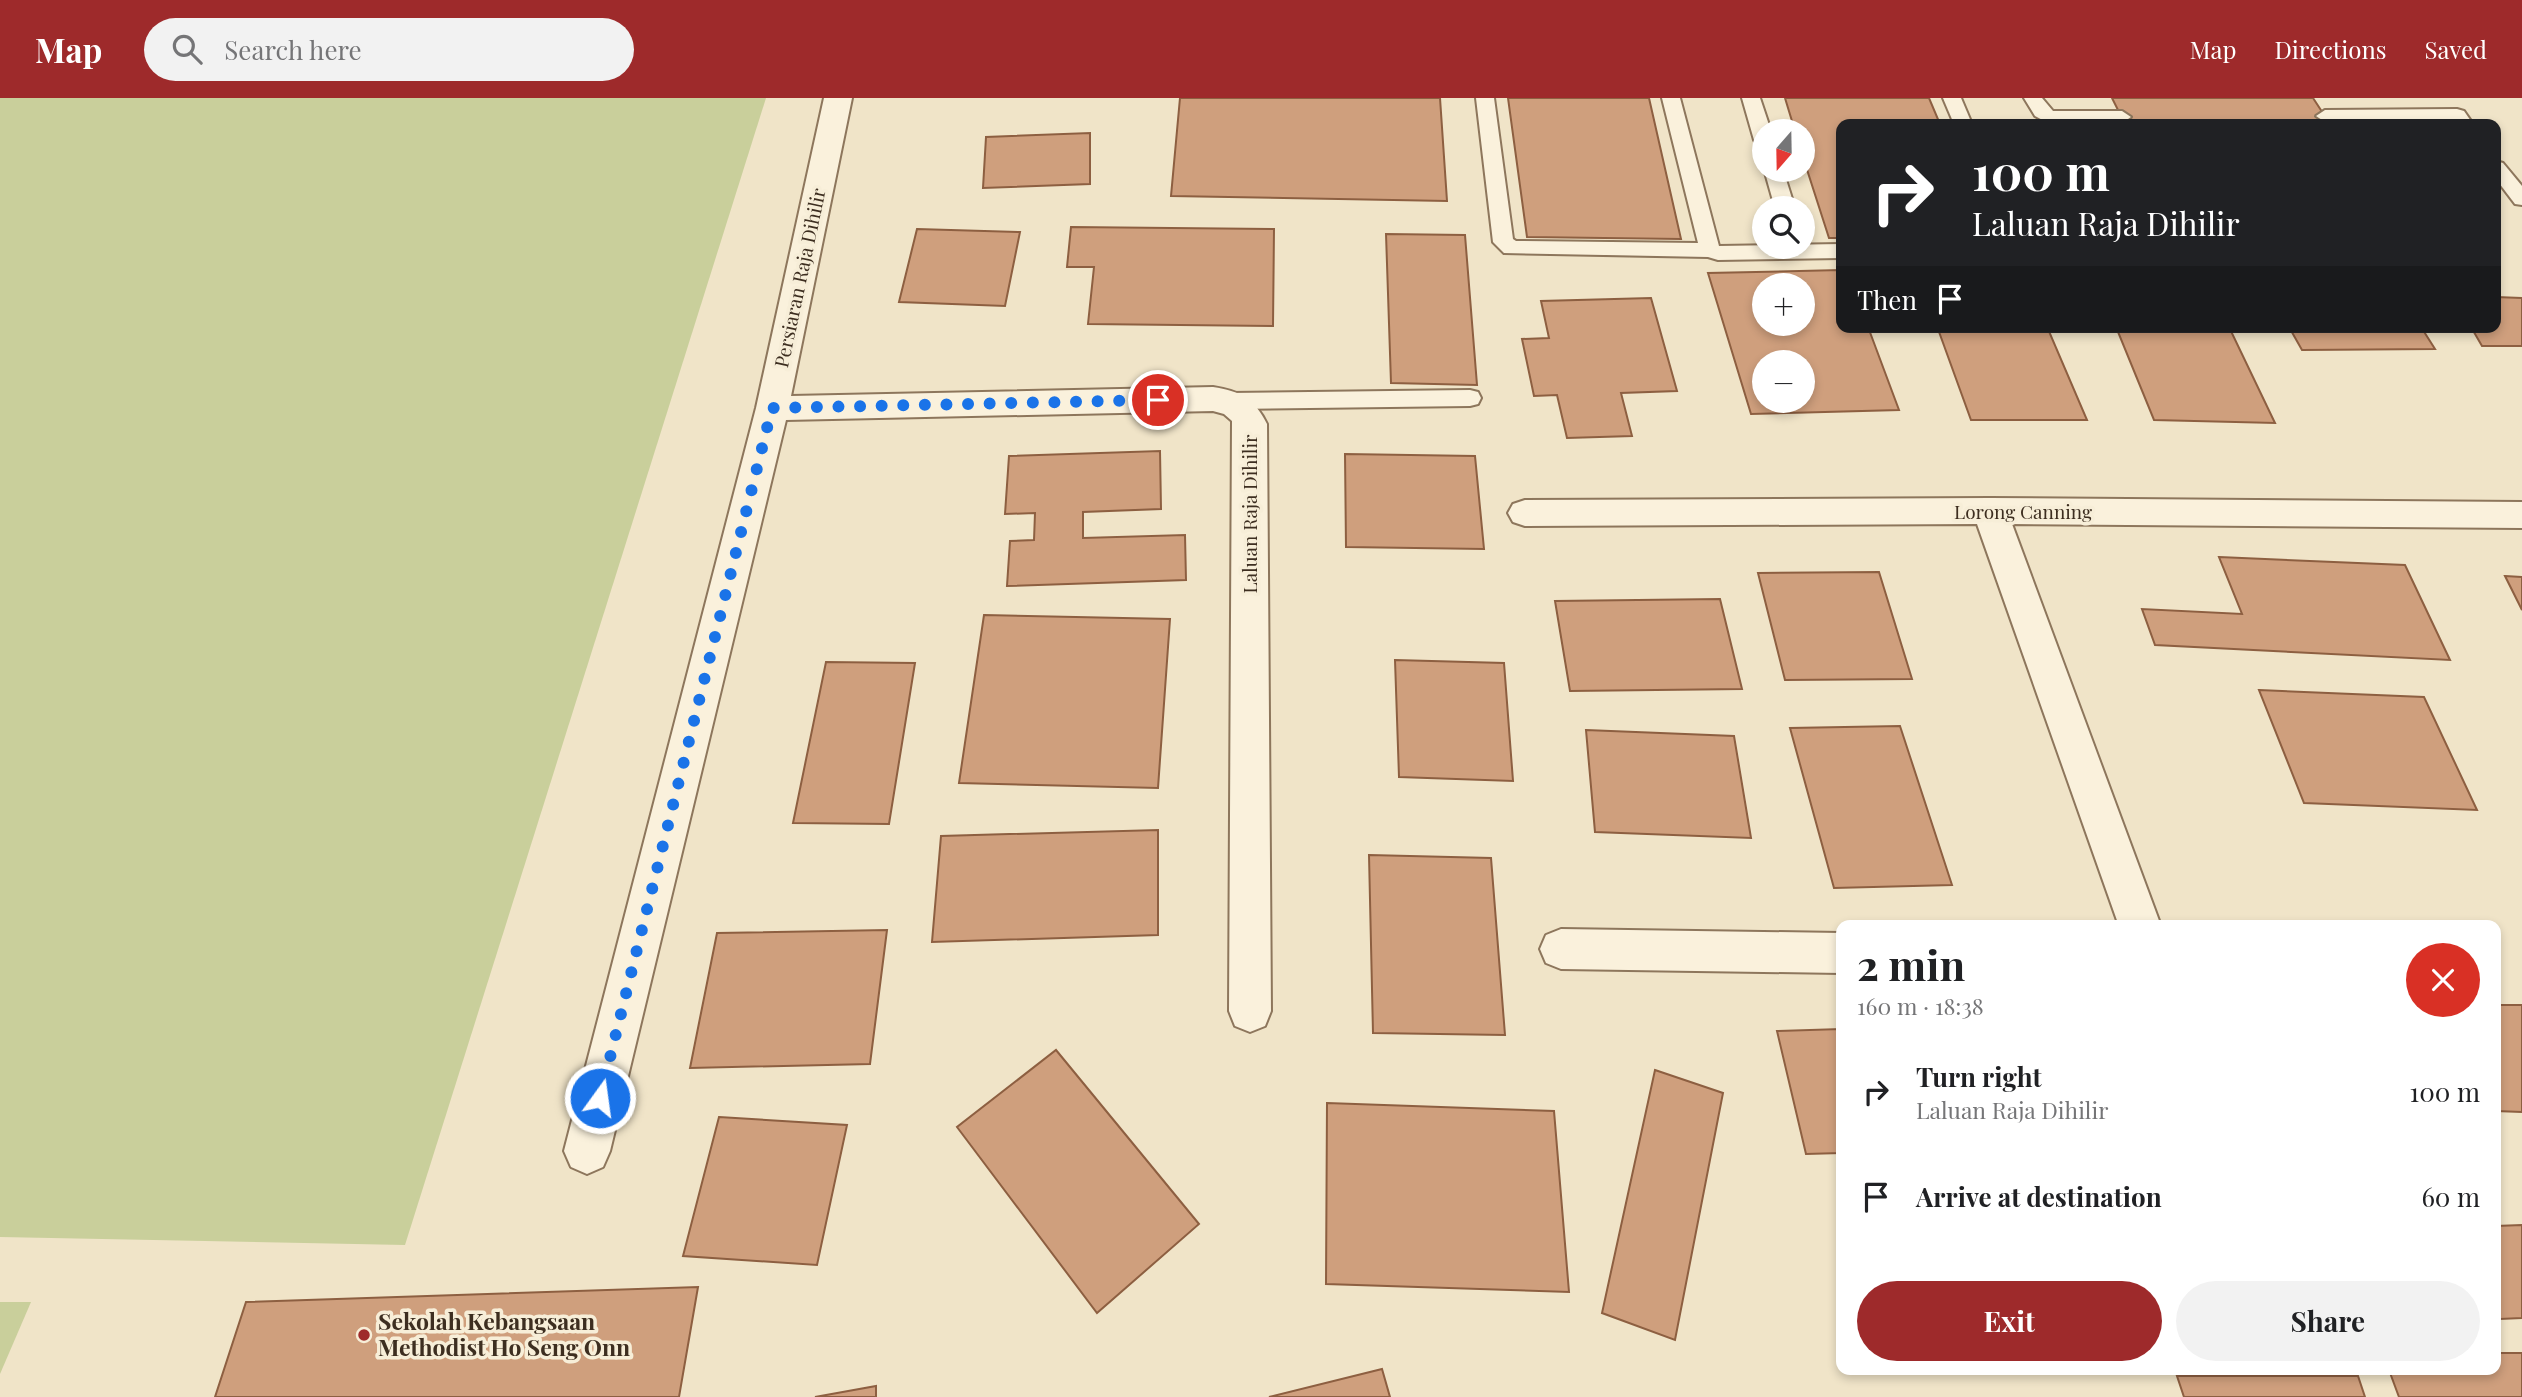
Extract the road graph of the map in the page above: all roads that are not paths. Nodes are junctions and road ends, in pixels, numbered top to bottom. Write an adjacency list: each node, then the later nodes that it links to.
1 (838, 98): 22 (street, Persiaran Raja Dihilir)
2 (1485, 98): 17 (lane)
3 (1671, 98): 17 (lane)
4 (1751, 98): 10 (lane)
5 (1952, 98): 11 (lane)
6 (2033, 98): 9 (lane)
7 (2445, 98): 13 (lane)
8 (2325, 116): 12 (lane)
9 (2122, 117)
10 (1758, 119)
11 (1961, 119)
12 (2368, 119)
13 (2460, 119)
14 (2501, 173): 15 (lane)
15 (2522, 199)
16 (1815, 249): 18 (lane)
17 (1710, 250): 19 (lane)
18 (1836, 251)
19 (1752, 253)
20 (1471, 398): 21 (lane)
21 (1231, 401): 22 (street); 29 (street, Laluan Raja Dihilir)
22 (772, 408): 30 (street, Persiaran Raja Dihilir)
23 (1990, 511): 24 (street, Lorong Canning); 25 (street, Lorong Canning); 26 (street)
24 (1524, 513)
25 (2522, 515)
26 (2138, 920)
27 (1561, 949): 28 (street)
28 (1836, 953)
29 (1250, 1011)
30 (587, 1151)

